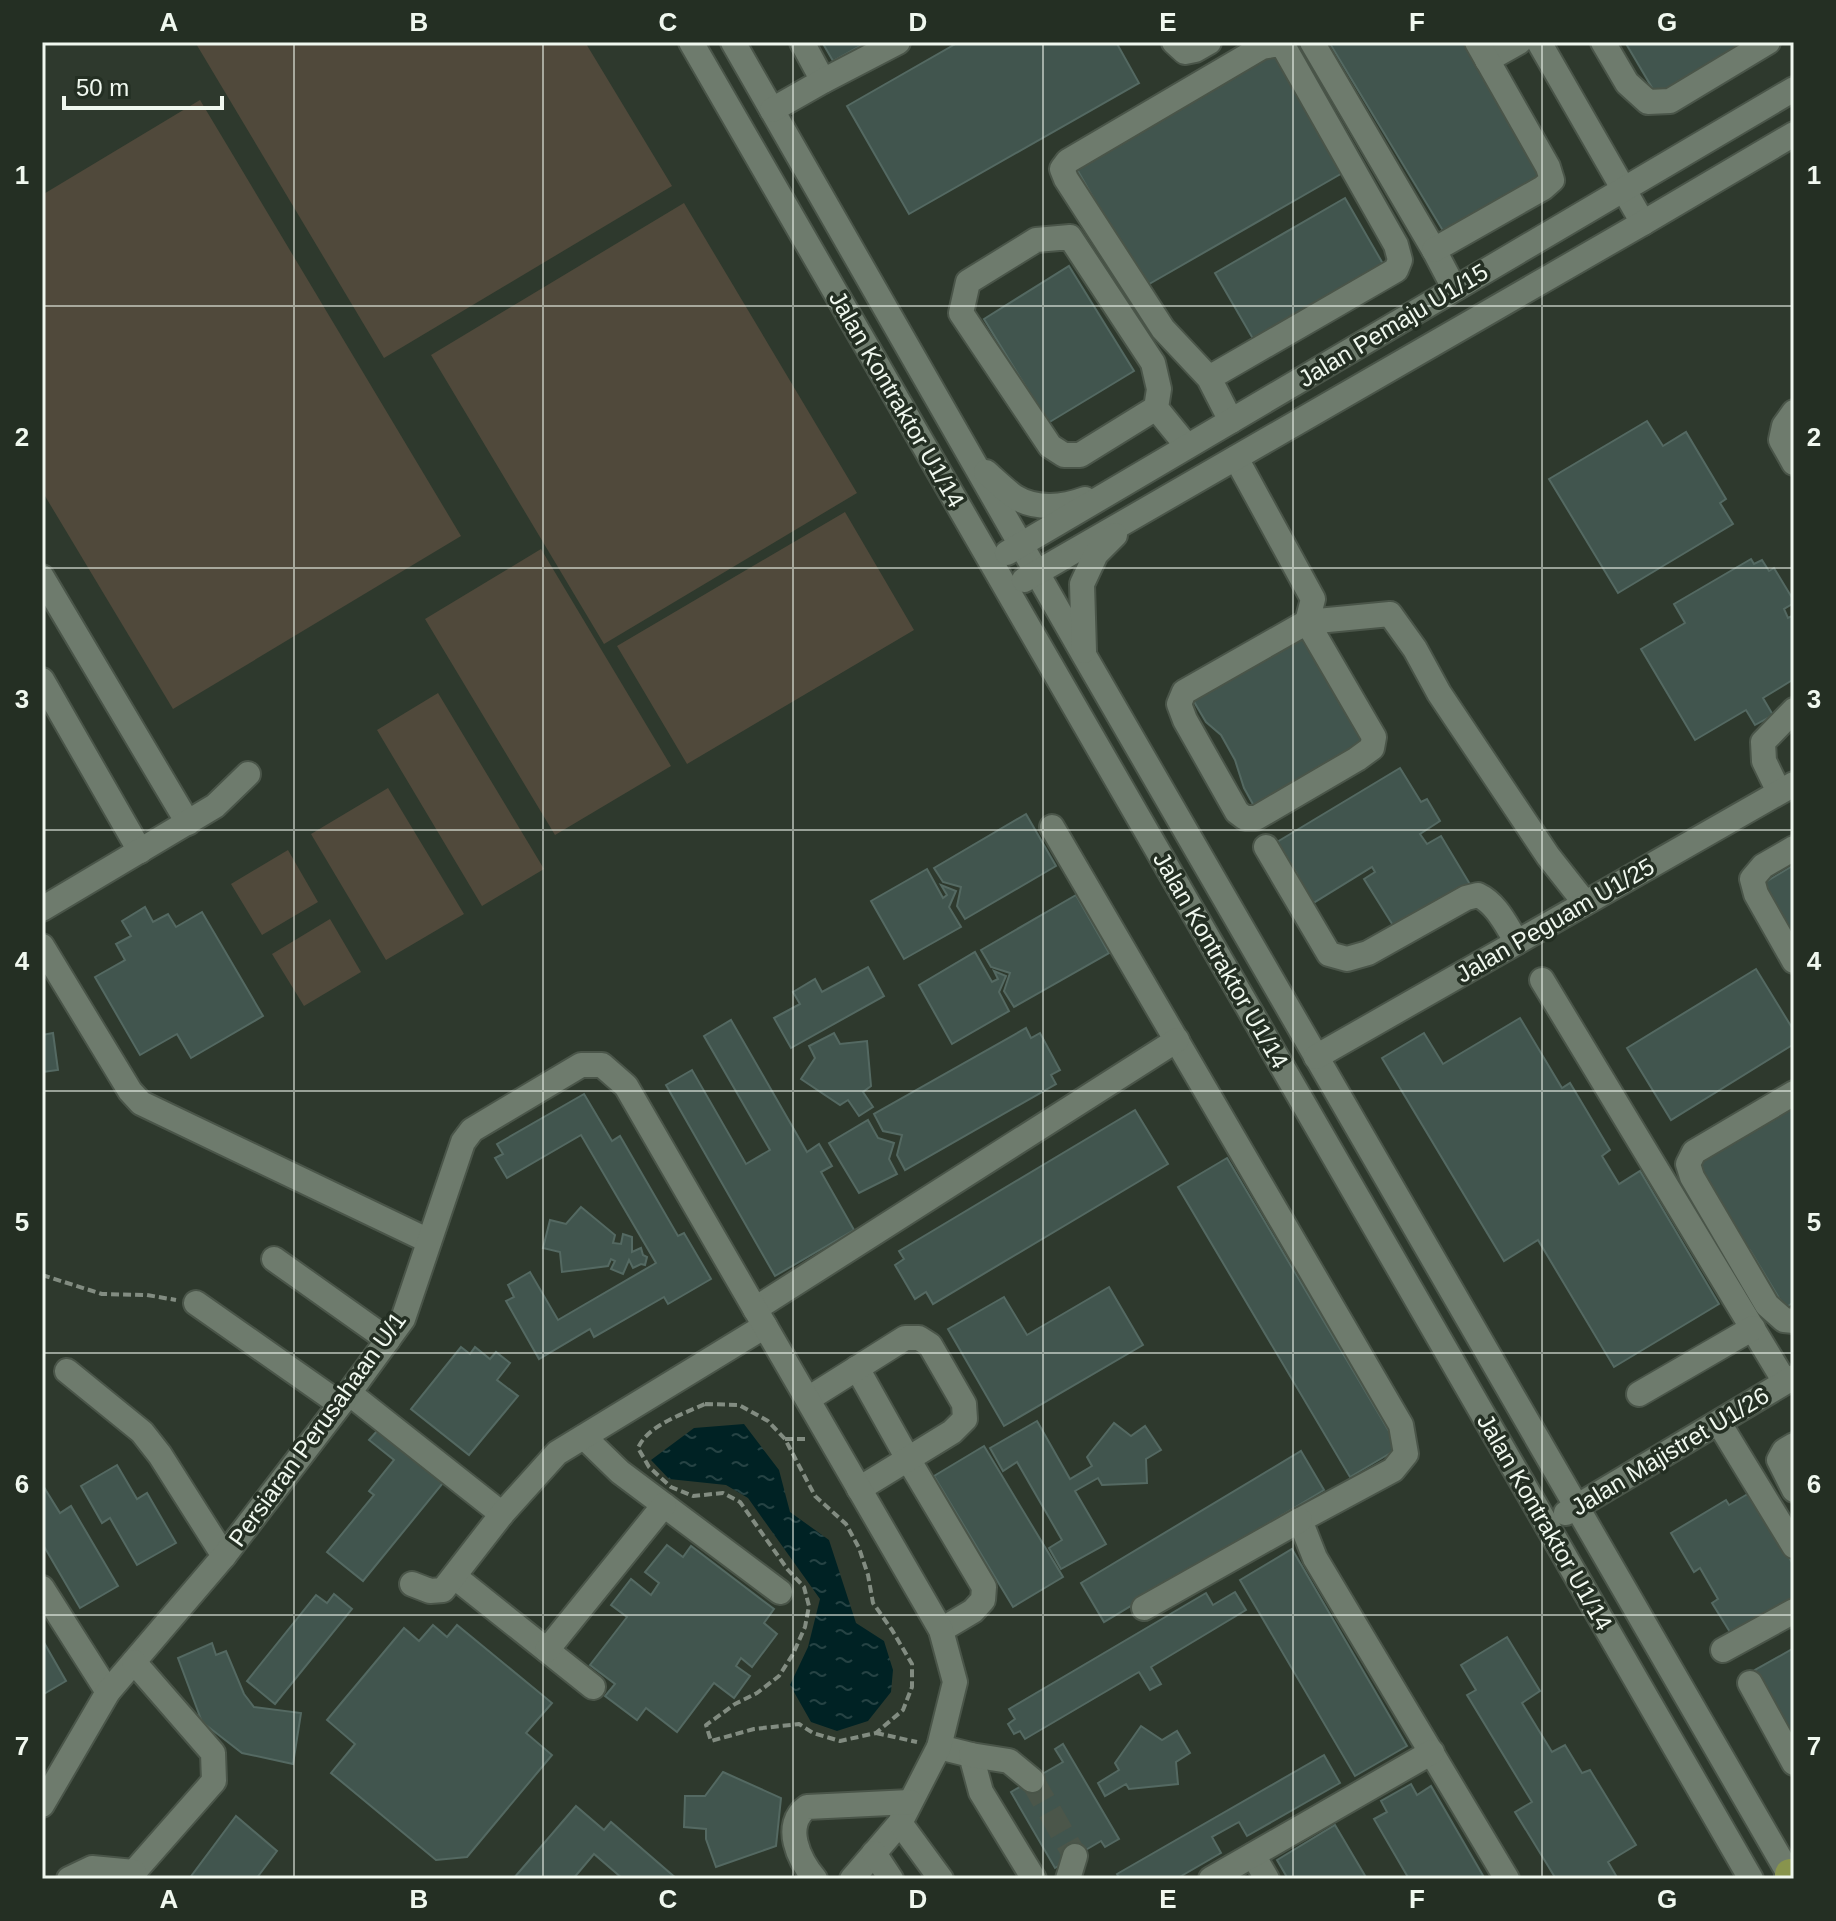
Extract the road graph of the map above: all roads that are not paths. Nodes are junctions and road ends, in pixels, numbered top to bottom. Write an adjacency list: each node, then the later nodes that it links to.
1 (691, 42): 32 (street, Jalan Kontraktor U1/14)
2 (733, 42): 15 (street, Jalan Kontraktor U1/14)
3 (802, 42): 13 (street)
4 (898, 42): 13 (street)
5 (1174, 42): 6 (street)
6 (1209, 42)
7 (1312, 42): 19 (street)
8 (1519, 42): 12 (street)
9 (1539, 42): 17 (street)
10 (1603, 42): 11 (street)
11 (1768, 42)
12 (1482, 51): 19 (street)
13 (823, 81): 15 (street)
14 (1794, 89): 17 (street, Jalan Pemaju U1/15)
15 (772, 110): 27 (street, Jalan Kontraktor U1/14)
16 (1794, 134): 18 (street, Jalan Pemaju U1/15)
17 (1624, 190): 18 (street); 20 (street, Jalan Pemaju U1/15)
18 (1643, 223): 26 (street, Jalan Pemaju U1/15)
19 (1434, 250): 20 (street)
20 (1454, 288): 24 (street, Jalan Pemaju U1/15)
21 (1209, 378): 21 (street); 24 (street)
22 (1156, 408): 22 (street); 25 (street)
23 (1794, 412): 28 (street)
24 (1231, 421): 25 (street, Jalan Pemaju U1/15)
25 (1187, 446): 29 (street, Jalan Pemaju U1/15)
26 (1236, 458): 30 (street, Jalan Pemaju U1/15); 36 (street)
27 (972, 460): 29 (street); 31 (street, Jalan Kontraktor U1/14)
28 (1794, 463)
29 (1117, 488): 31 (street, Jalan Pemaju U1/15)
30 (1134, 517): 33 (street, Jalan Pemaju U1/15); 37 (street)
31 (1020, 545): 32 (street, Jalan Pemaju U1/15); 33 (street, Jalan Kontraktor U1/14)
32 (991, 562): 35 (street, Jalan Kontraktor U1/14)
33 (1036, 572): 35 (street, Jalan Pemaju U1/15); 37 (street, Jalan Kontraktor U1/14)
34 (42, 577): 42 (street)
35 (1008, 591): 79 (street, Jalan Kontraktor U1/14)
36 (1307, 622): 36 (street); 47 (street)
37 (1084, 655): 54 (street, Jalan Kontraktor U1/14)
38 (42, 680): 46 (street)
39 (1794, 710): 41 (street)
40 (248, 774): 42 (street)
41 (1787, 788): 47 (street, Jalan Peguam U1/25)
42 (188, 823): 46 (street)
43 (1052, 827): 53 (street)
44 (1266, 847): 49 (street)
45 (1794, 848): 51 (street)
46 (140, 851): 48 (street)
47 (1585, 903): 49 (street, Jalan Peguam U1/25)
48 (42, 909)
49 (1517, 942): 54 (street, Jalan Peguam U1/25)
50 (42, 946): 56 (street)
51 (1794, 961)
52 (1542, 980): 61 (street)
53 (1177, 1040): 59 (street); 78 (street)
54 (1316, 1057): 76 (street, Jalan Kontraktor U1/14)
55 (1794, 1093): 60 (street)
56 (429, 1241): 59 (street, Persiaran Perusahaan U/1); 62 (street, Persiaran Perusahaan U/1)
57 (274, 1259): 62 (street)
58 (196, 1303): 67 (street)
59 (760, 1318): 68 (street); 70 (street)
60 (1794, 1321)
61 (1753, 1328): 65 (street); 66 (street)
62 (388, 1340): 67 (street, Persiaran Perusahaan U/1)
63 (857, 1368): 68 (street); 72 (street); 72 (street)
64 (67, 1371): 81 (street)
65 (1790, 1380): 69 (street, Jalan Majistret U1/26)
66 (1639, 1394)
67 (345, 1398): 77 (street); 81 (street, Persiaran Perusahaan U/1)
68 (808, 1399): 73 (street)
69 (1719, 1423): 76 (street, Jalan Majistret U1/26); 80 (street)
70 (584, 1437): 75 (street); 77 (street)
71 (1794, 1445): 74 (street)
72 (908, 1459): 73 (street); 88 (street)
73 (859, 1489): 88 (street)
74 (1794, 1490)
75 (664, 1505): 85 (street); 89 (street)
76 (1577, 1506): 79 (street, Jalan Majistret U1/26); 104 (street, Jalan Kontraktor U1/14)
77 (502, 1514): 82 (street)
78 (1300, 1520): 86 (street); 96 (street)
79 (1546, 1524): 115 (street, Jalan Kontraktor U1/14)
80 (1794, 1546)
81 (224, 1556): 91 (street, Persiaran Perusahaan U/1)
82 (455, 1577): 83 (street); 89 (street)
83 (412, 1584)
84 (42, 1588): 94 (street)
85 (780, 1592)
86 (1144, 1608)
87 (1794, 1611): 90 (street)
88 (941, 1630): 95 (street)
89 (547, 1650): 93 (street)
90 (1723, 1650)
91 (134, 1662): 94 (street, Persiaran Perusahaan U/1); 105 (street)
92 (1750, 1683): 98 (street)
93 (593, 1687)
94 (108, 1692): 100 (street, Persiaran Perusahaan U/1)
95 (939, 1747): 97 (street); 101 (street)
96 (1432, 1752): 103 (street); 114 (street)
97 (971, 1755): 99 (street); 111 (street)
98 (1794, 1763)
99 (1032, 1780)
100 (42, 1805)
101 (905, 1812): 102 (street); 107 (street); 110 (street)
102 (874, 1853): 108 (street); 109 (street)
103 (1253, 1855): 112 (street); 113 (street)
104 (1789, 1868)
105 (134, 1876): 106 (street)
106 (69, 1879)
107 (815, 1879)
108 (852, 1879)
109 (891, 1879)
110 (941, 1879)
111 (1034, 1879)
112 (1211, 1879)
113 (1267, 1879)
114 (1507, 1879)
115 (1751, 1879)

